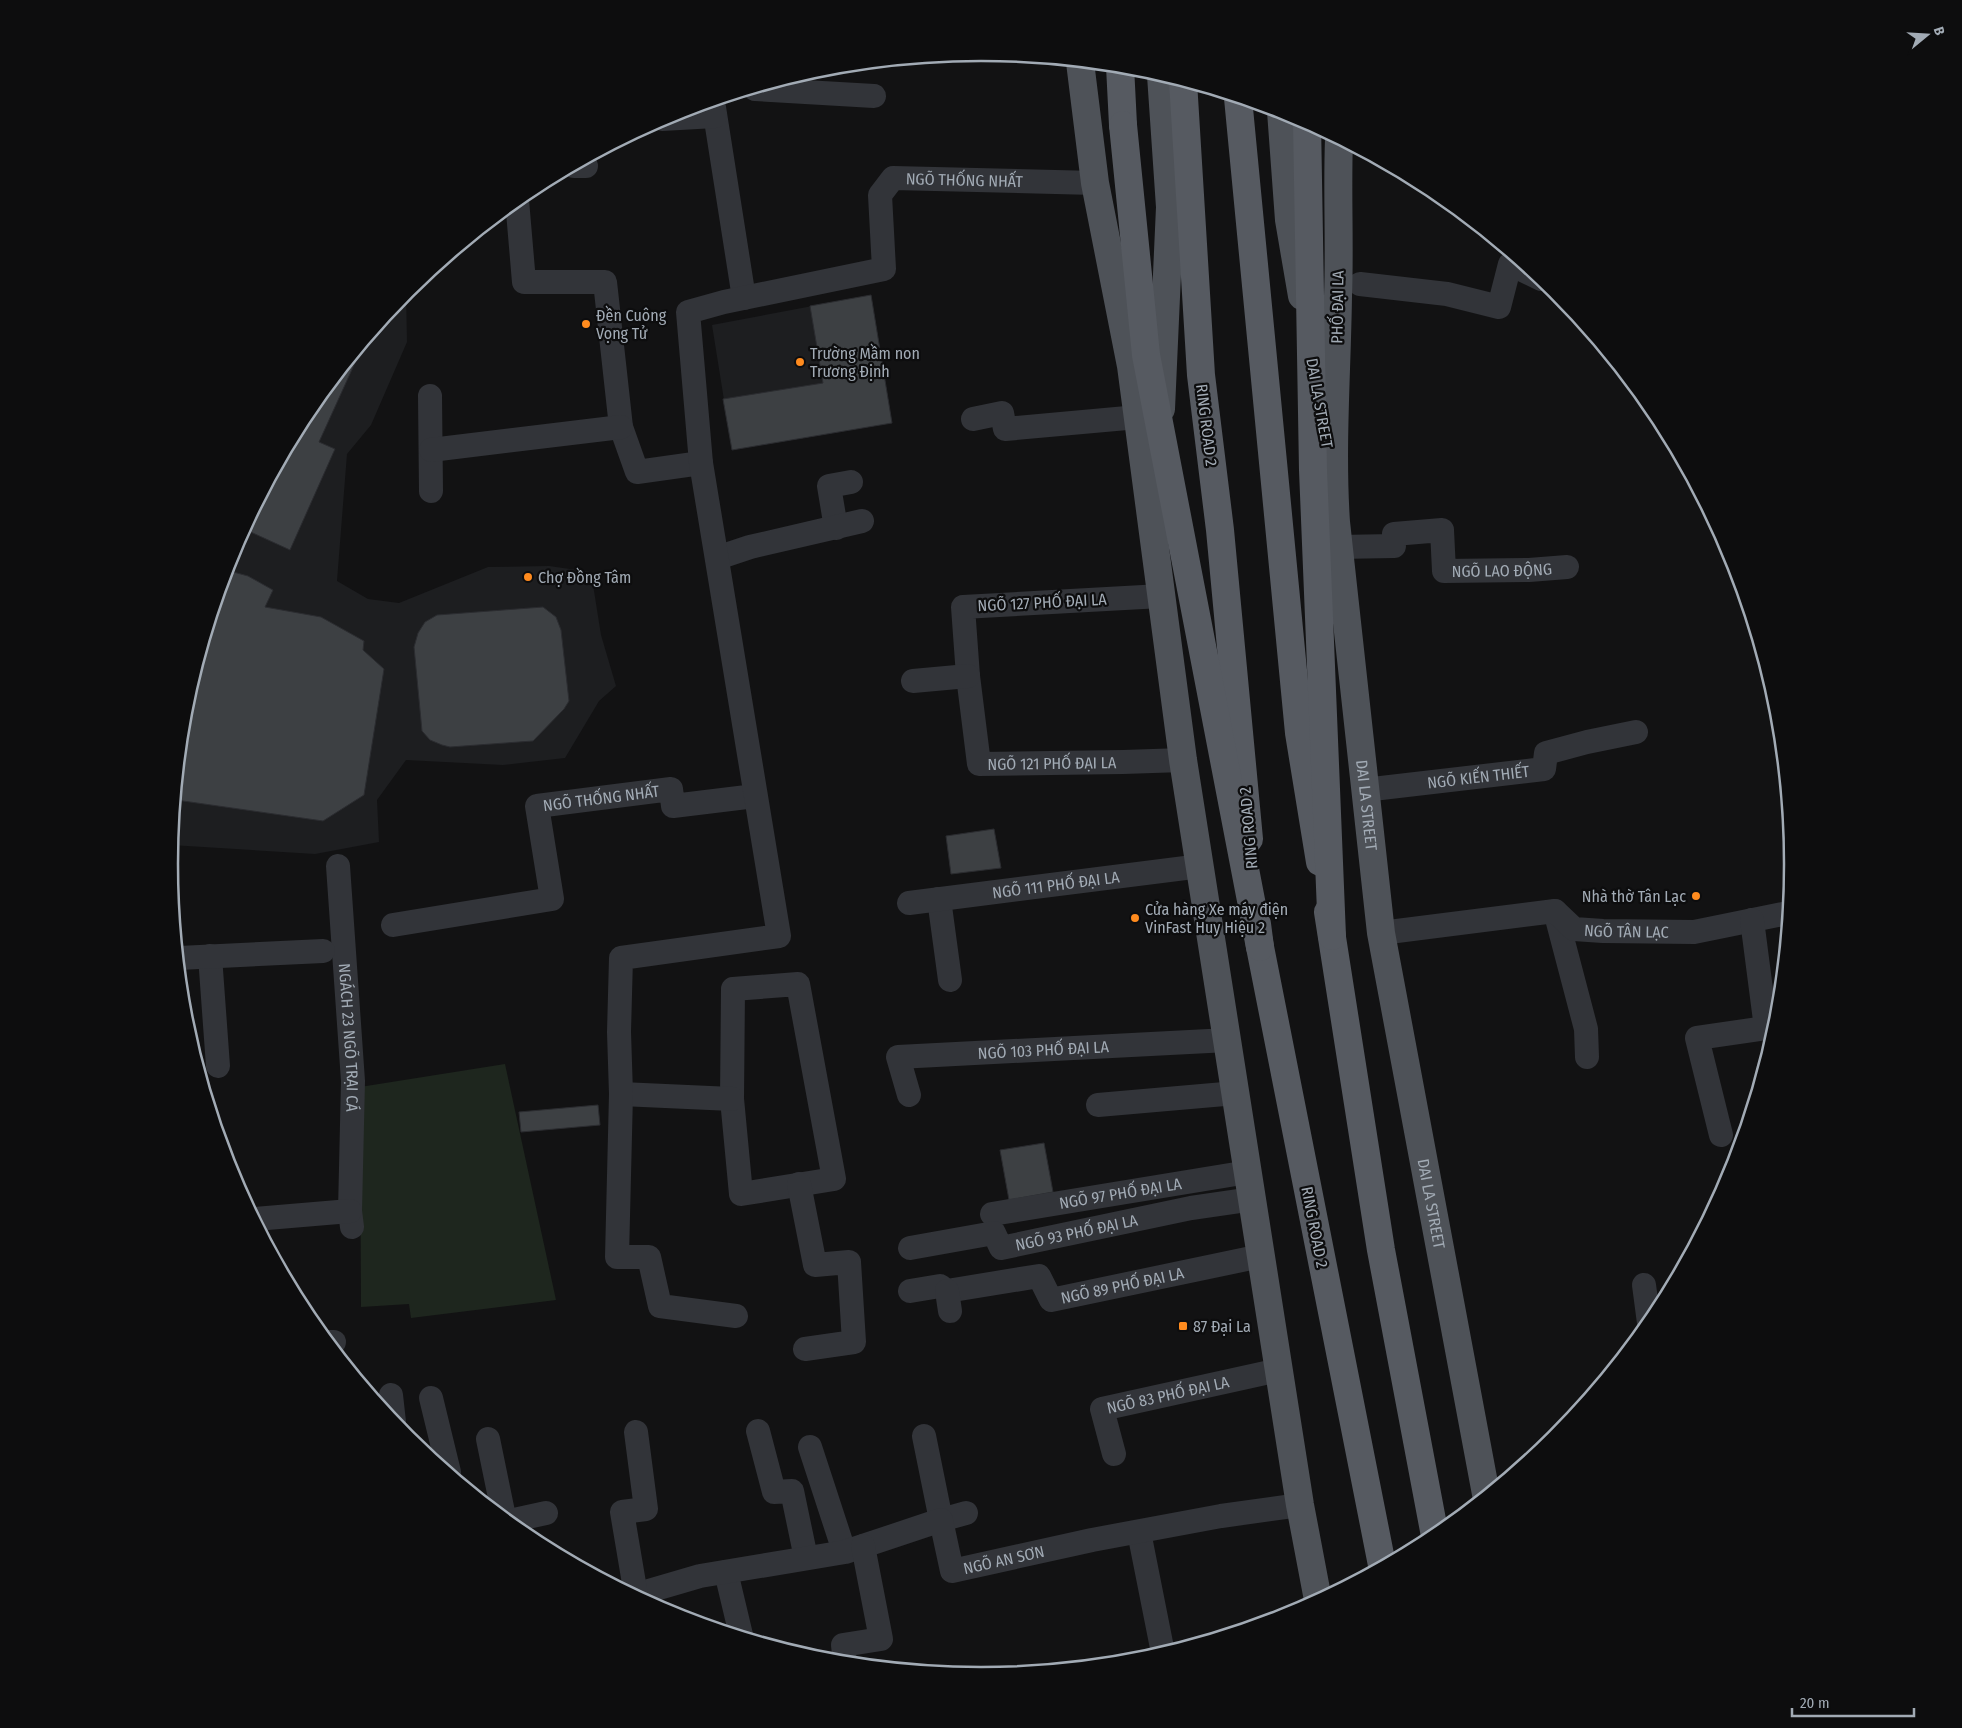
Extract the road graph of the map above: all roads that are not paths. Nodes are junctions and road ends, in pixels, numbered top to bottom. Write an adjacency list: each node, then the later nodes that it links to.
1 (1081, 67): 12 (main road)
2 (1120, 74): 49 (highway, bridge)
3 (1162, 83): 28 (main road)
4 (1183, 88): 49 (highway, RING ROAD 2, bridge)
5 (770, 90): 6 (lane)
6 (874, 96)
7 (1239, 104): 48 (highway, bridge)
8 (714, 109): 16 (lane)
9 (1282, 120): 23 (main road, DAI LA STREET)
10 (1307, 131): 48 (highway, bridge)
11 (1338, 145): 23 (main road, PHỐ ĐẠI LA)
12 (1095, 183): 16 (lane, NGÕ THỐNG NHẤT); 18 (main road)
13 (519, 208): 20 (lane)
14 (1519, 268): 15 (lane)
15 (1360, 284)
16 (744, 298): 22 (lane, NGÕ THỐNG NHẤT)
17 (430, 396): 21 (lane)
18 (1138, 417): 19 (lane); 28 (main road)
19 (973, 419)
20 (621, 427): 21 (lane); 22 (lane)
21 (431, 450): 25 (lane)
22 (701, 463): 30 (lane, NGÕ THỐNG NHẤT)
23 (1333, 475): 29 (main road, DAI LA STREET)
24 (851, 482): 27 (lane)
25 (431, 491)
26 (862, 521): 27 (lane)
27 (836, 528): 30 (lane)
28 (1156, 548): 32 (main road)
29 (1338, 548): 31 (lane, NGÕ LAO ĐỘNG); 37 (main road, DAI LA STREET)
30 (717, 558): 38 (lane, NGÕ THỐNG NHẤT)
31 (1567, 567)
32 (1161, 596): 33 (lane, NGÕ 127 PHỐ ĐẠI LA); 36 (main road)
33 (968, 676): 34 (lane); 36 (lane, NGÕ 121 PHỐ ĐẠI LA)
34 (913, 681)
35 (1636, 732): 37 (lane, NGÕ KIẾN THIẾT)
36 (1183, 760): 40 (main road)
37 (1364, 790): 47 (main road, DAI LA STREET)
38 (756, 796): 46 (lane, NGÕ THỐNG NHẤT); 58 (lane, NGÕ THỐNG NHẤT)
39 (338, 866): 67 (lane, NGÁCH 23 NGÕ TRẠI CÁ)
40 (1200, 866): 41 (lane, NGÕ 111 PHỐ ĐẠI LA); 54 (main road)
41 (939, 899): 42 (lane, NGÕ 111 PHỐ ĐẠI LA); 53 (lane)
42 (909, 903)
43 (1556, 911): 45 (lane, NGÕ TÂN LẠC); 47 (lane); 55 (lane)
44 (1782, 914): 45 (lane, NGÕ TÂN LẠC)
45 (1752, 920): 62 (lane)
46 (393, 925)
47 (1381, 932): 86 (main road, DAI LA STREET)
48 (1332, 936): 93 (highway)
49 (1260, 946): 97 (highway, RING ROAD 2)
50 (323, 951): 51 (lane)
51 (210, 956): 52 (lane); 56 (lane)
52 (184, 958)
53 (950, 980)
54 (1228, 1040): 57 (main road); 59 (lane, NGÕ 103 PHỐ ĐẠI LA)
55 (1587, 1057)
56 (218, 1066)
57 (1236, 1092): 61 (lane); 63 (main road)
58 (621, 1094): 60 (lane); 73 (lane, NGÕ THỐNG NHẤT)
59 (910, 1095)
60 (732, 1099): 64 (lane); 64 (lane)
61 (1098, 1104)
62 (1721, 1135)
63 (1248, 1172): 65 (main road); 66 (lane, NGÕ 97 PHỐ ĐẠI LA)
64 (799, 1184): 74 (lane)
65 (1253, 1199): 68 (lane, NGÕ 93 PHỐ ĐẠI LA); 69 (main road)
66 (992, 1214)
67 (261, 1219)
68 (910, 1248)
69 (1261, 1256): 71 (lane, NGÕ 89 PHỐ ĐẠI LA); 75 (main road)
70 (1644, 1285): 72 (lane)
71 (910, 1290)
72 (1647, 1311)
73 (736, 1316)
74 (806, 1349)
75 (1279, 1370): 84 (lane, NGÕ 83 PHỐ ĐẠI LA); 87 (main road)
76 (391, 1395): 78 (lane)
77 (431, 1398): 85 (lane)
78 (393, 1410)
79 (758, 1431): 96 (lane)
80 (636, 1432): 99 (lane)
81 (924, 1436): 92 (lane)
82 (488, 1439): 88 (lane)
83 (810, 1447): 95 (lane)
84 (1114, 1454)
85 (447, 1463)
86 (1485, 1489)
87 (1300, 1505): 94 (lane, NGÕ AN SƠN); 101 (main road)
88 (502, 1508)
89 (546, 1513): 91 (lane)
90 (966, 1513): 92 (lane)
91 (518, 1519)
92 (941, 1520): 94 (lane, NGÕ AN SƠN); 95 (lane)
93 (1433, 1527)
94 (1139, 1532): 103 (lane)
95 (853, 1549): 96 (lane); 104 (lane)
96 (806, 1558): 98 (lane)
97 (1381, 1560)
98 (726, 1572): 100 (lane); 102 (lane)
99 (634, 1588)
100 (644, 1592)
101 (1317, 1593)
102 (740, 1629)
103 (1162, 1645)
104 (844, 1654)

